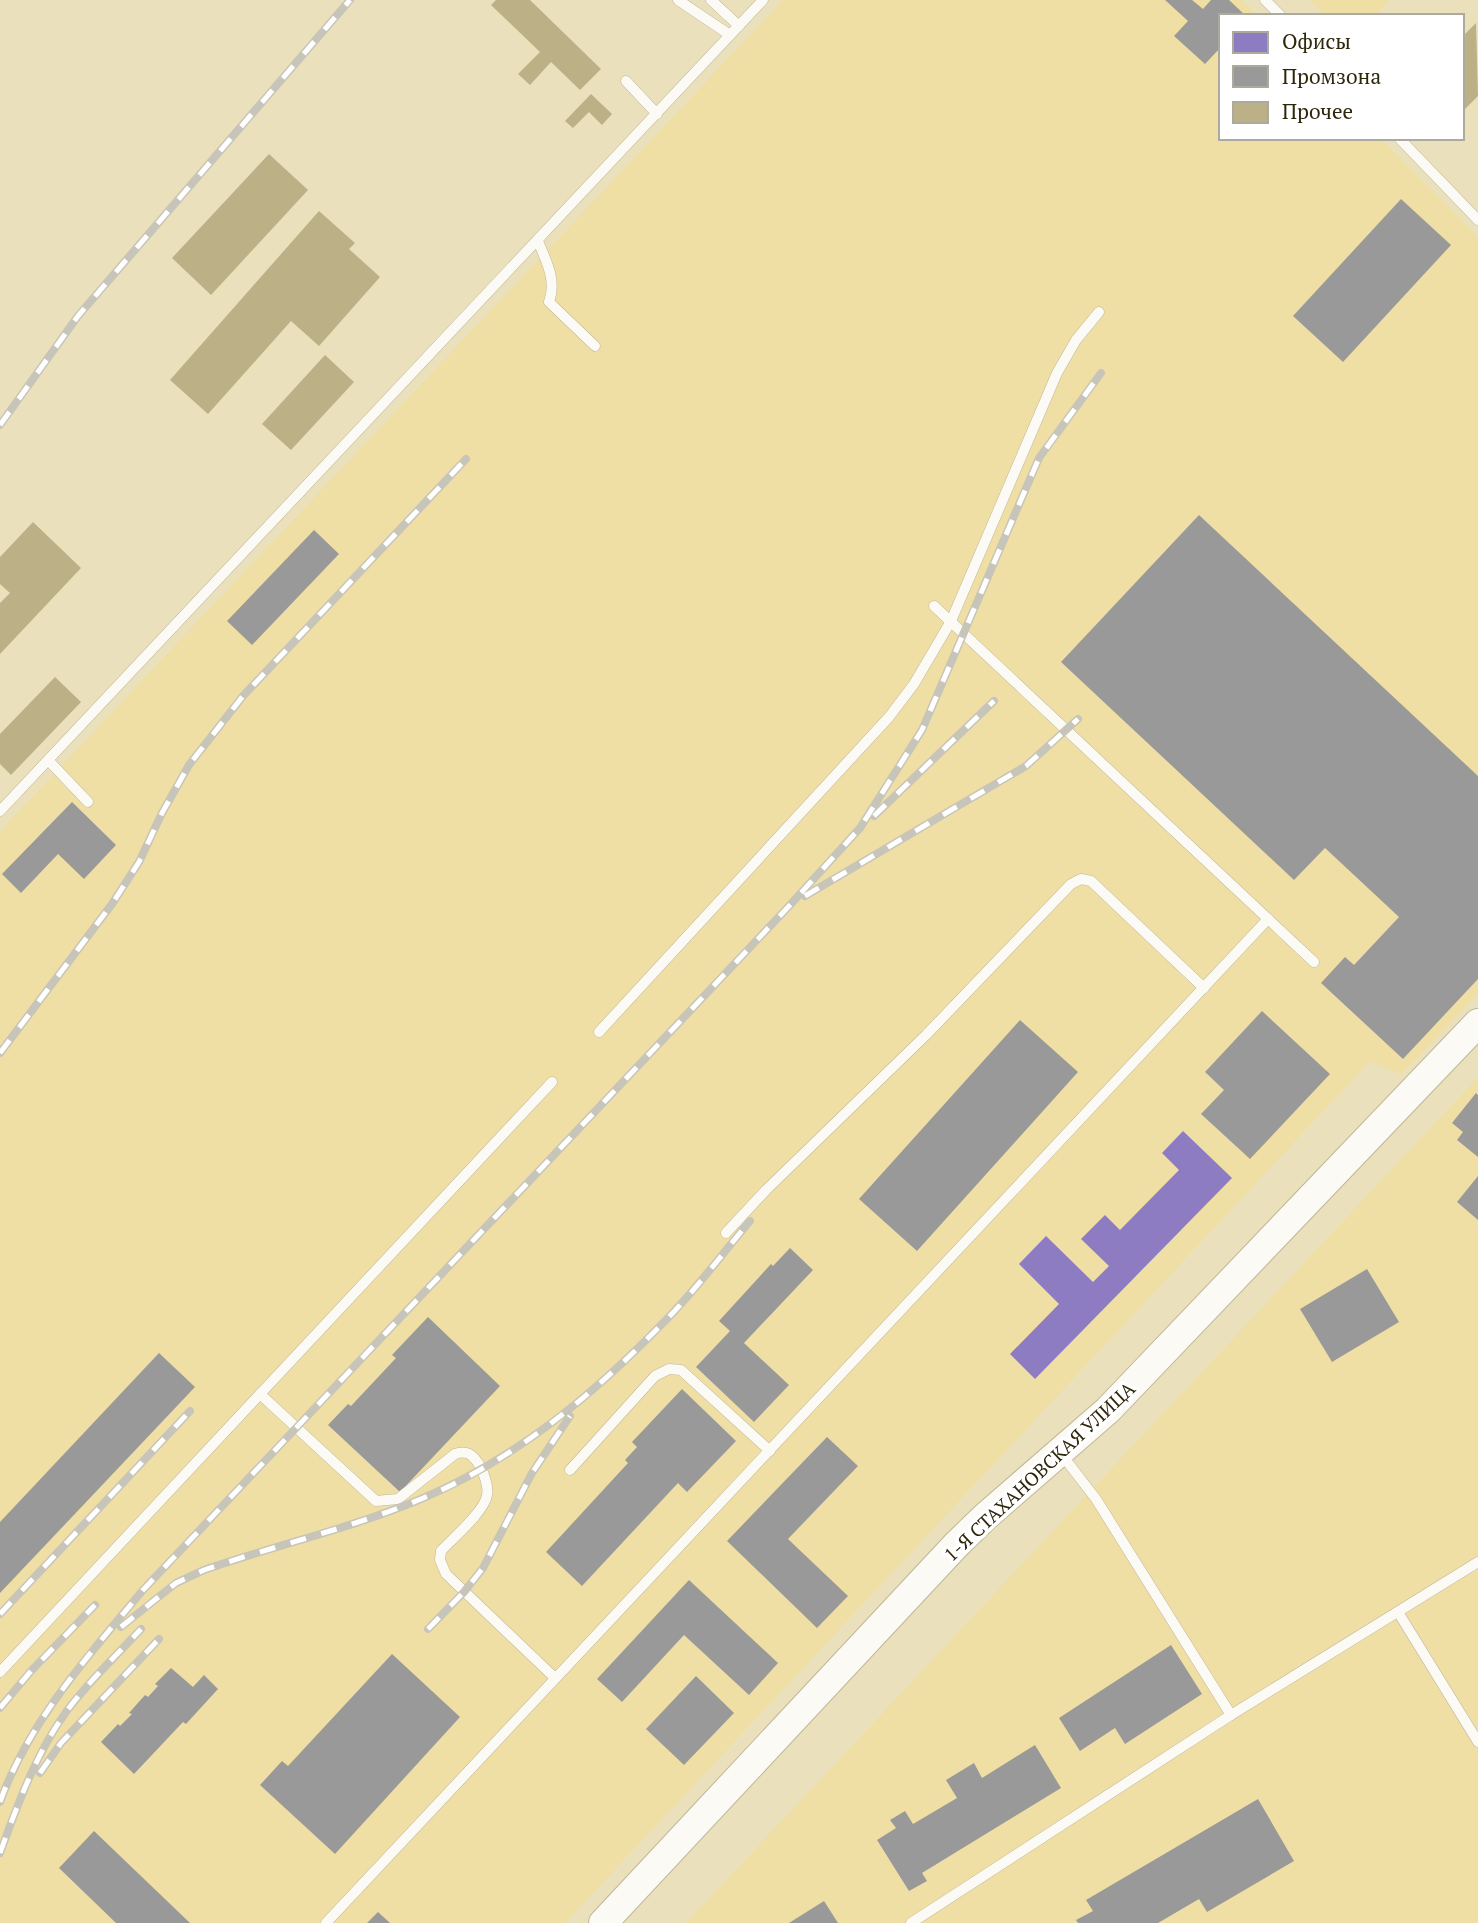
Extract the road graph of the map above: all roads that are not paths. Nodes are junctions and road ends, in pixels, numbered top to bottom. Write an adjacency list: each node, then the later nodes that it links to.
1 (678, 0): 7 (lane)
2 (711, 0): 6 (lane)
3 (763, 0): 6 (lane)
4 (1265, 0): 5 (lane)
5 (1279, 14)
6 (739, 26): 7 (lane)
7 (730, 35): 9 (lane)
8 (626, 81): 9 (lane)
9 (657, 114): 12 (lane)
10 (1401, 140): 11 (lane)
11 (1478, 220)
12 (538, 241): 14 (lane); 17 (lane)
13 (1099, 312): 16 (lane)
14 (595, 346)
15 (934, 606): 16 (lane)
16 (951, 621): 20 (lane); 24 (lane)
17 (49, 761): 18 (lane); 19 (lane)
18 (88, 802)
19 (0, 811)
20 (1268, 919): 21 (lane); 22 (lane)
21 (1314, 962)
22 (1204, 988): 26 (lane); 28 (lane)
23 (1478, 1023): 29 (main road, 1-Я СТАХАНОВСКАЯ УЛИЦА)
24 (598, 1032)
25 (552, 1082): 27 (lane)
26 (726, 1233)
27 (260, 1394): 33 (lane); 34 (lane)
28 (770, 1451): 30 (lane); 34 (lane)
29 (1060, 1453): 35 (lane); 38 (main road, 1-Я СТАХАНОВСКАЯ УЛИЦА)
30 (570, 1470)
31 (1478, 1562): 32 (lane)
32 (1398, 1612): 35 (lane); 36 (lane)
33 (0, 1672)
34 (555, 1678): 37 (lane)
35 (1231, 1715): 39 (lane)
36 (1478, 1742)
37 (326, 1923)
38 (603, 1923)
39 (911, 1923)

